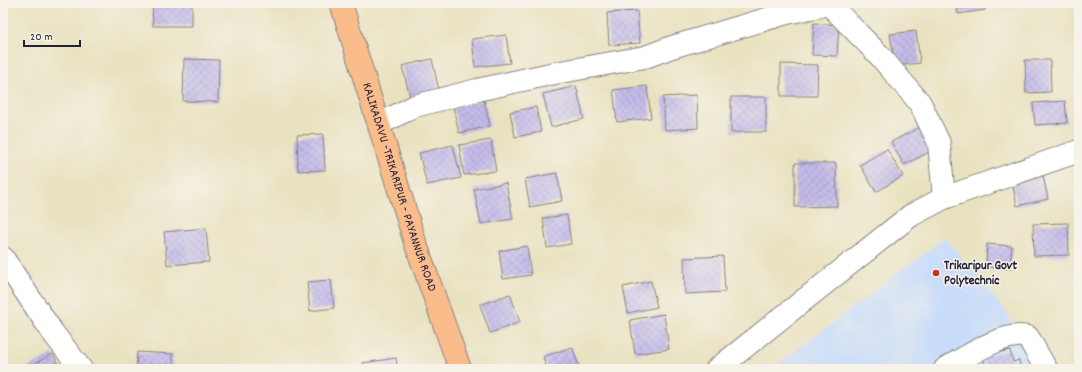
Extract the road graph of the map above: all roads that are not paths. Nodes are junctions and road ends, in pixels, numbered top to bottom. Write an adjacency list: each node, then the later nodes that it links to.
1 (341, 3): 3 (main road, KALIKADAVU -TRIKARIPUR - PAYANNUR ROAD)
2 (828, 4): 3 (street); 5 (street)
3 (378, 124): 9 (main road, KALIKADAVU -TRIKARIPUR - PAYANNUR ROAD)
4 (1079, 151): 5 (street)
5 (944, 198): 7 (street)
6 (3, 258): 8 (street)
7 (728, 366)
8 (81, 369)
9 (460, 369)
10 (945, 369): 11 (street)
11 (1046, 369)

